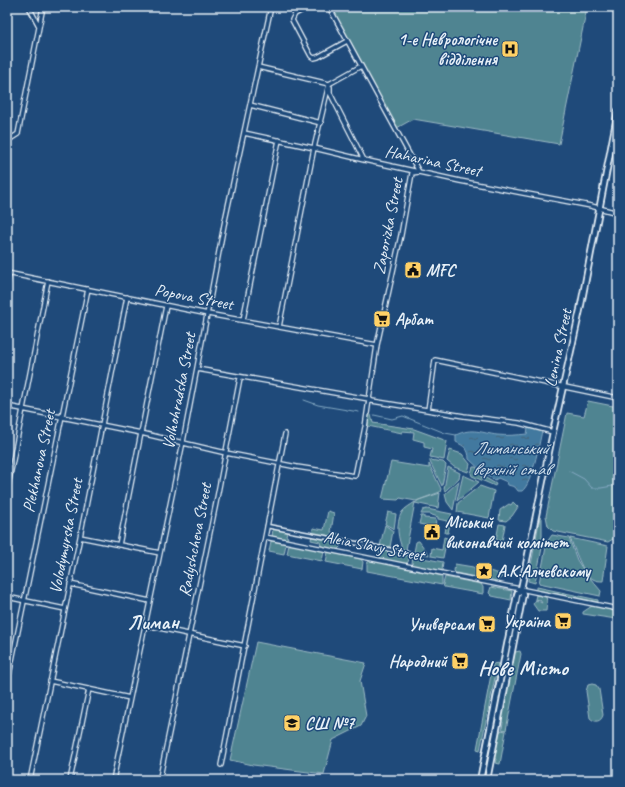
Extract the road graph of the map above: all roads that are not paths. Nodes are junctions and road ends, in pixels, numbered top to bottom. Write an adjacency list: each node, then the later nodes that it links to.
1 (29, 7): 6 (street)
2 (43, 7): 6 (street)
3 (271, 7): 9 (street, Volhohradska Street)
4 (308, 7): 7 (street)
5 (329, 7): 7 (street, Zaporizka Street)
6 (39, 26): 16 (street)
7 (347, 41): 8 (street, Zaporizka Street)
8 (361, 66): 10 (street); 20 (street, Zaporizka Street)
9 (258, 67): 10 (street); 11 (street, Volhohradska Street)
10 (329, 84): 13 (street); 18 (street)
11 (250, 105): 13 (street); 14 (street, Volhohradska Street)
12 (618, 111): 22 (street, Lenina Street)
13 (321, 123): 17 (street)
14 (244, 133): 15 (street, Haharina Street); 30 (street, Volhohradska Street)
15 (279, 140): 17 (street, Haharina Street); 31 (street)
16 (7, 141)
17 (314, 148): 18 (street, Haharina Street); 32 (street)
18 (364, 160): 20 (street, Haharina Street)
19 (7, 169): 21 (street)
20 (418, 172): 22 (street, Haharina Street); 33 (street, Zaporizka Street)
21 (9, 173)
22 (599, 208): 23 (street, Haharina Street); 36 (street, Lenina Street)
23 (618, 213)
24 (8, 273): 25 (street, Popova Street); 26 (street)
25 (48, 281): 27 (street, Popova Street); 40 (street)
26 (7, 285)
27 (88, 289): 28 (street, Popova Street); 42 (street, Plekhanova Street)
28 (127, 297): 29 (street, Popova Street); 43 (street, Volodymyrska Street)
29 (166, 306): 30 (street, Popova Street); 45 (street)
30 (208, 314): 31 (street, Popova Street); 34 (street, Volhohradska Street)
31 (243, 320): 32 (street, Popova Street)
32 (279, 327): 33 (street, Popova Street)
33 (377, 345): 38 (street, Zaporizka Street)
34 (197, 370): 35 (street); 47 (street, Volhohradska Street)
35 (240, 378): 38 (street); 48 (street, Radyshcheva Street)
36 (564, 387): 37 (street); 41 (street); 44 (street, Lenina Street)
37 (618, 398)
38 (369, 399): 41 (street); 49 (street, Zaporizka Street)
39 (7, 406): 40 (street)
40 (24, 409): 42 (street); 50 (street)
41 (428, 410): 44 (street)
42 (62, 417): 43 (street); 60 (street, Plekhanova Street)
43 (102, 425): 45 (street); 52 (street, Volodymyrska Street)
44 (553, 432): 58 (street, Lenina Street)
45 (141, 433): 47 (street); 54 (street)
46 (285, 434): 49 (street)
47 (183, 442): 48 (street); 55 (street, Volhohradska Street)
48 (226, 453): 49 (street); 65 (street, Radyshcheva Street)
49 (279, 464): 51 (street)
50 (7, 491)
51 (267, 526): 53 (street); 56 (street)
52 (80, 537): 54 (street); 57 (street, Volodymyrska Street)
53 (265, 537): 58 (street, Aleia Slavy Street); 66 (street)
54 (119, 545): 55 (street)
55 (160, 553): 61 (street, Volhohradska Street)
56 (412, 554)
57 (70, 584): 61 (street); 62 (street, Volodymyrska Street)
58 (522, 589): 63 (street, Aleia Slavy Street); 76 (street, Lenina Street); 77 (street, Lenina Street)
59 (7, 597): 60 (street)
60 (24, 600): 62 (street); 68 (street, Plekhanova Street)
61 (150, 601): 64 (street, Volhohradska Street)
62 (65, 609): 67 (street, Volodymyrska Street)
63 (618, 609)
64 (145, 625): 65 (street); 70 (street, Volhohradska Street)
65 (189, 635): 66 (street); 72 (street, Radyshcheva Street)
66 (244, 646): 71 (street)
67 (50, 681): 69 (street); 73 (street, Volodymyrska Street)
68 (7, 685)
69 (89, 689): 70 (street); 74 (street)
70 (130, 698): 75 (street, Volhohradska Street)
71 (221, 765)
72 (160, 777)
73 (30, 780)
74 (70, 780)
75 (113, 780)
76 (480, 780)
77 (487, 780)

